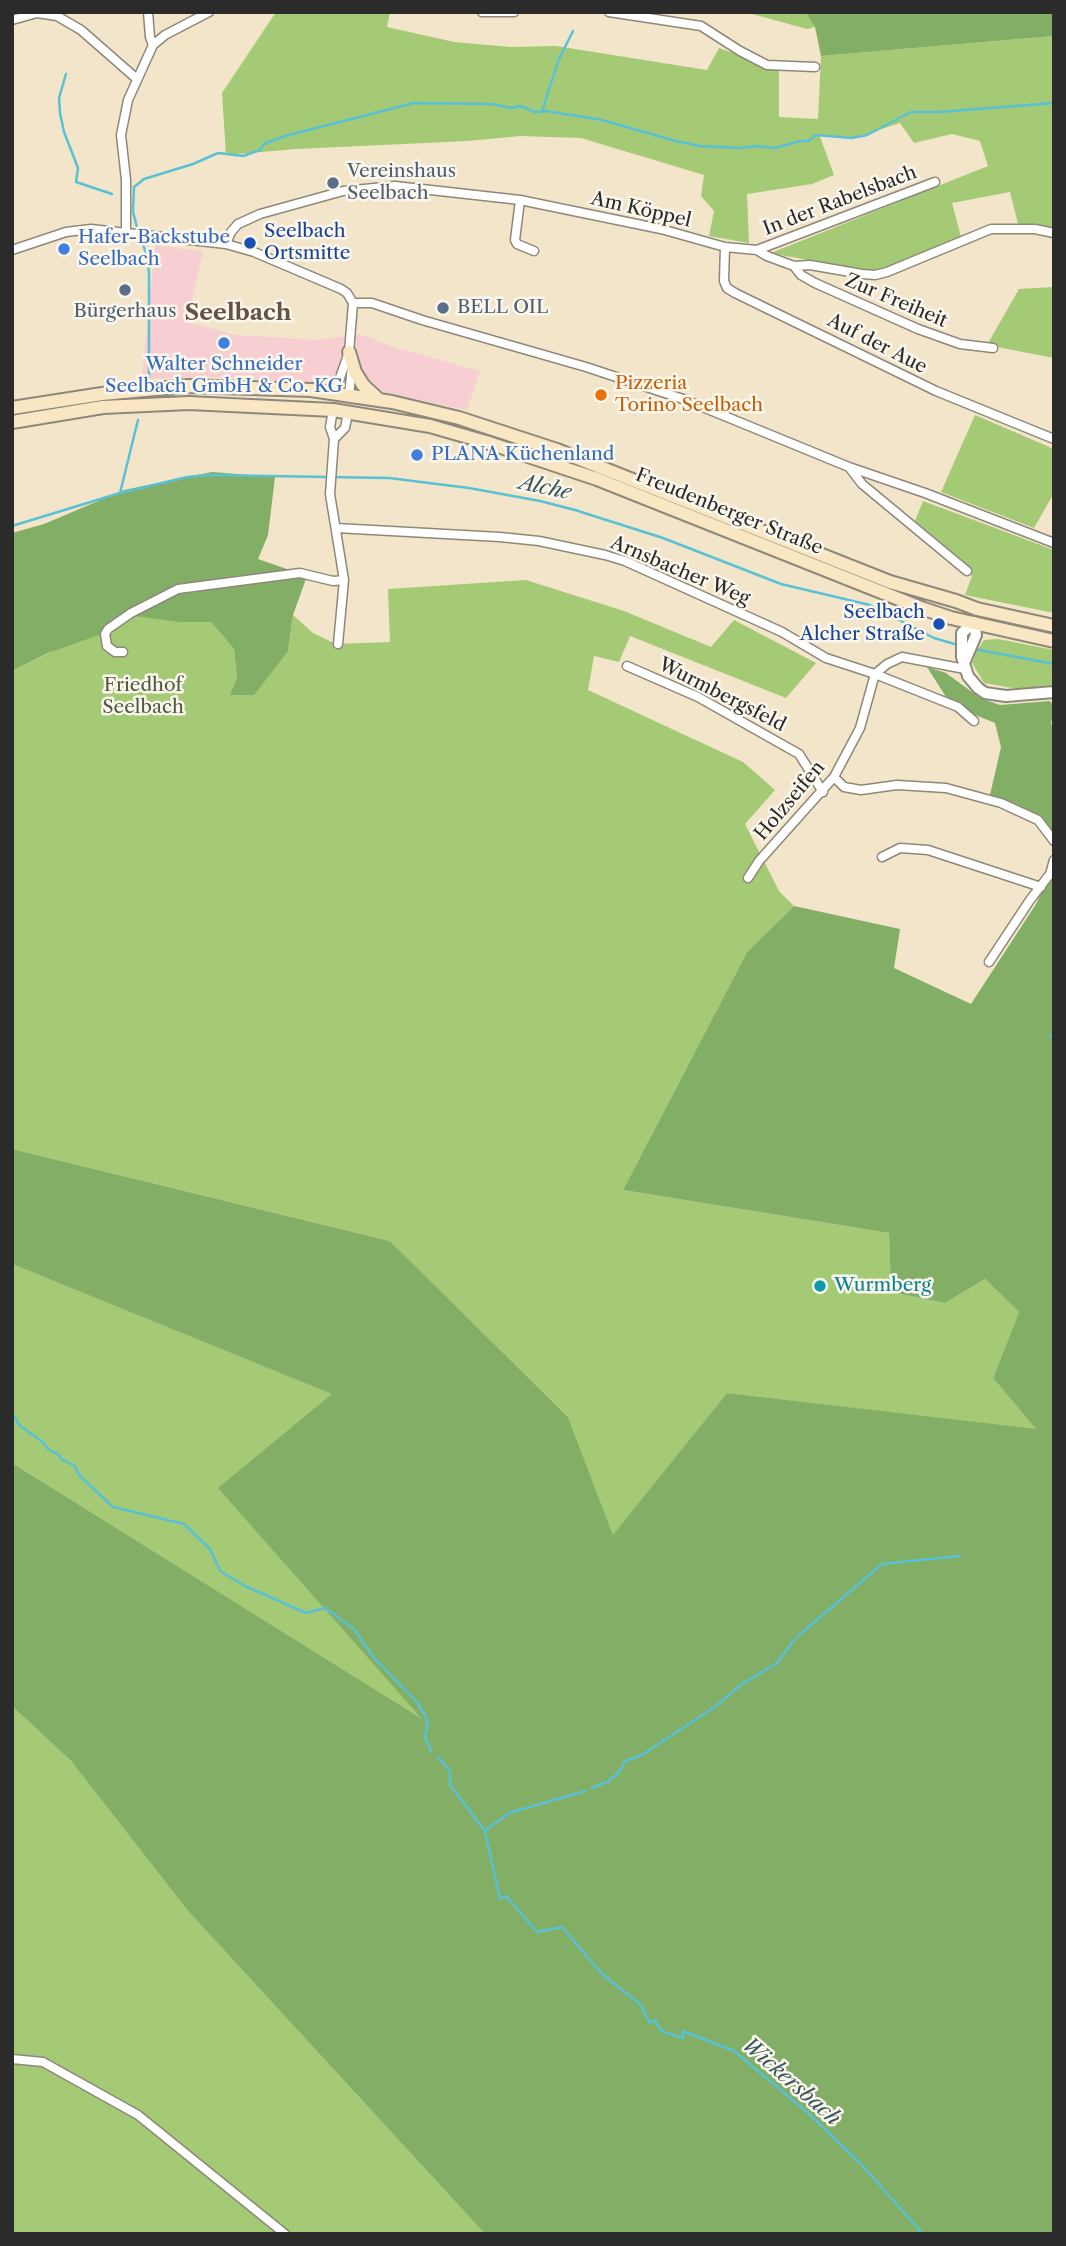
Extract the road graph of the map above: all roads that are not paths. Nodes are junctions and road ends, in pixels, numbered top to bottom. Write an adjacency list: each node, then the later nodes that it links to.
1 (148, 12): 9 (street)
2 (209, 12): 9 (street)
3 (482, 12): 4 (street)
4 (514, 12)
5 (609, 12): 7 (street)
6 (58, 14): 8 (street); 11 (street)
7 (655, 15): 10 (street)
8 (12, 20)
9 (153, 45): 11 (street)
10 (816, 67)
11 (137, 79): 14 (street)
12 (934, 182): 19 (street, In der Rabelsbach)
13 (520, 200): 16 (street, Am Köppel); 17 (street, Am Köppel); 20 (street)
14 (126, 232): 16 (street); 18 (street)
15 (1054, 233): 21 (street, Am Köppel)
16 (226, 244): 22 (street)
17 (725, 247): 19 (street, Am Köppel); 33 (street, Auf der Aue)
18 (12, 250)
19 (757, 250): 21 (street, Am Köppel)
20 (534, 251)
21 (794, 266): 23 (street, Zur Freiheit)
22 (353, 303): 24 (street); 34 (street)
23 (992, 348)
24 (351, 358): 25 (street); 26 (street); 27 (main road)
25 (335, 393): 26 (main road, Freudenberger Straße); 28 (main road, Freudenberger Straße); 29 (main road)
26 (349, 395): 27 (main road, Freudenberger Straße); 30 (main road)
27 (378, 399): 39 (main road, Freudenberger Straße)
28 (12, 408)
29 (332, 410): 30 (main road, Freudenberger Straße); 31 (main road, Freudenberger Straße); 32 (street)
30 (348, 412): 32 (street); 40 (main road, Freudenberger Straße)
31 (12, 422)
32 (334, 439): 35 (street)
33 (1054, 439)
34 (849, 467): 36 (street); 37 (street)
35 (336, 528): 38 (street); 47 (street, Arnsbacher Weg)
36 (1054, 543)
37 (967, 571)
38 (344, 580): 43 (street); 44 (street)
39 (977, 609): 40 (main road); 41 (main road, Freudenberger Straße)
40 (974, 622): 42 (main road, Freudenberger Straße); 45 (street)
41 (1054, 626)
42 (1054, 641)
43 (338, 643)
44 (123, 652)
45 (965, 661): 47 (street); 48 (street)
46 (627, 666): 51 (street, Wurmbergsfeld)
47 (875, 674): 49 (street, Arnsbacher Weg); 50 (street, Holzseifen)
48 (1054, 692)
49 (974, 721)
50 (834, 777): 51 (street, Holzseifen); 52 (street)
51 (822, 792): 55 (street, Holzseifen)
52 (1054, 841)
53 (882, 857): 56 (street)
54 (1054, 860): 56 (street)
55 (748, 878)
56 (1041, 887): 57 (street)
57 (989, 962)
58 (12, 2059): 59 (street)
59 (285, 2234)

